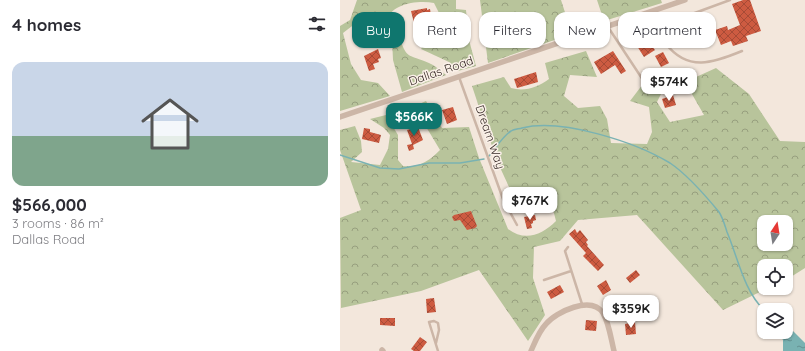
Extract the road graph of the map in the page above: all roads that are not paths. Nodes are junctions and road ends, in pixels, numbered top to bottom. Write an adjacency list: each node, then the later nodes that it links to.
1 (685, 0): 5 (street, Dallas Road)
2 (716, 0): 4 (lane)
3 (730, 0): 4 (lane)
4 (722, 3): 6 (lane)
5 (649, 12)
6 (697, 12)
7 (610, 29): 12 (lane)
8 (554, 44): 11 (street, Dallas Road)
9 (669, 48): 10 (lane)
10 (742, 51)
11 (459, 76): 13 (street, Dallas Road); 14 (lane, Dream Way)
12 (647, 86)
13 (340, 117)
14 (517, 225)
15 (568, 247): 16 (lane)
16 (571, 272): 17 (lane); 18 (lane)
17 (544, 280)
18 (582, 305): 21 (street); 22 (street)
19 (436, 343): 19 (lane); 20 (lane)
20 (438, 351)
21 (531, 351)
22 (614, 351)

